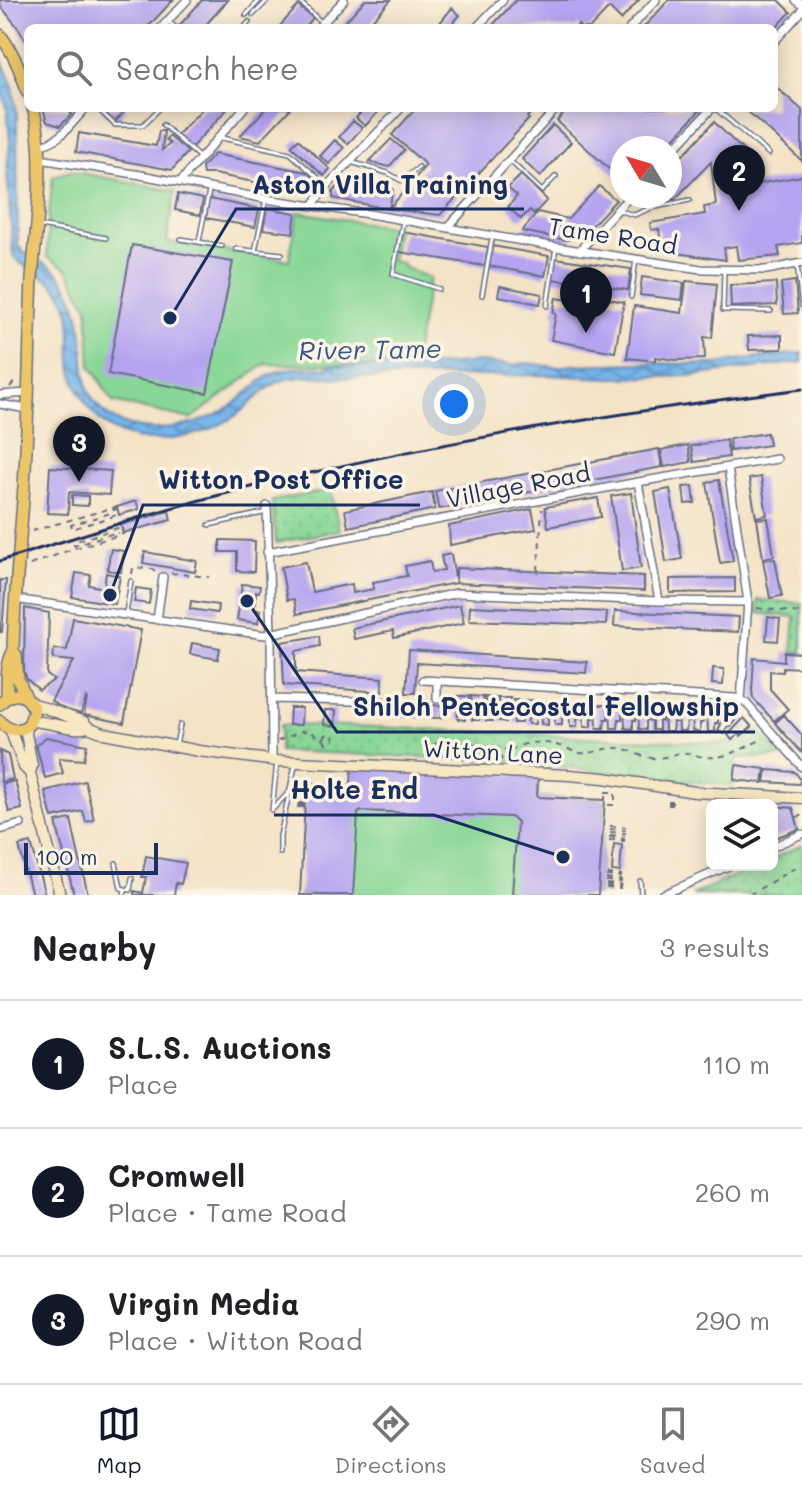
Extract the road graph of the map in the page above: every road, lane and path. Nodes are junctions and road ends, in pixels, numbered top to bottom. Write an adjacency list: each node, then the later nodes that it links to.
1 (187, 0): 12 (street)
2 (260, 0): 10 (lane)
3 (268, 0): 11 (lane)
4 (298, 0): 15 (lane)
5 (344, 0): 16 (street)
6 (503, 0): 17 (street)
7 (656, 0): 18 (street)
8 (796, 0): 9 (street)
9 (802, 8): 20 (street)
10 (246, 15)
11 (253, 15)
12 (168, 21): 13 (street); 14 (lane)
13 (165, 24)
14 (171, 24)
15 (318, 24)
16 (322, 24)
17 (480, 24)
18 (634, 24)
19 (0, 35): 21 (main road)
20 (778, 37)
21 (24, 84)
22 (34, 112): 34 (main road)
23 (82, 112): 34 (street)
24 (101, 112): 25 (lane)
25 (156, 112)
26 (240, 112): 32 (street)
27 (397, 112): 39 (street)
28 (553, 112): 38 (street)
29 (710, 112): 33 (street)
30 (719, 112): 35 (lane)
31 (163, 125): 36 (lane)
32 (218, 137): 36 (street); 43 (lane)
33 (682, 141)
34 (39, 145): 37 (main road)
35 (769, 154)
36 (199, 158): 42 (street)
37 (40, 159): 42 (street, Tame Road); 51 (main road)
38 (509, 160): 41 (lane); 50 (street)
39 (350, 162): 40 (lane); 43 (street)
40 (419, 167)
41 (556, 176)
42 (180, 182): 44 (street, Tame Road)
43 (327, 186): 47 (street)
44 (209, 187): 45 (street, Tame Road); 55 (lane)
45 (266, 199): 47 (street, Tame Road); 59 (lane)
46 (690, 200): 48 (lane)
47 (312, 206): 49 (street, Tame Road)
48 (618, 210): 60 (street)
49 (403, 221): 50 (street, Tame Road); 65 (lane)
50 (448, 227): 52 (street, Tame Road)
51 (36, 231): 53 (lane); 71 (main road)
52 (493, 235): 57 (street, Tame Road); 66 (lane)
53 (106, 238)
54 (181, 239): 55 (lane)
55 (199, 241): 56 (lane)
56 (222, 246)
57 (556, 247): 60 (street, Tame Road); 68 (lane)
58 (236, 249): 59 (lane)
59 (255, 251): 61 (lane)
60 (579, 251): 62 (street, Tame Road)
61 (282, 254)
62 (636, 259): 64 (street, Tame Road); 67 (lane)
63 (799, 264): 64 (street, Tame Road); 69 (lane)
64 (724, 270): 70 (lane)
65 (439, 289)
66 (482, 295)
67 (631, 297)
68 (547, 306)
69 (802, 306)
70 (771, 311)
71 (28, 393): 72 (street); 74 (main road)
72 (0, 395)
73 (0, 404): 74 (street)
74 (27, 409): 82 (main road)
75 (777, 459): 76 (street, Village Road)
76 (728, 468): 77 (street, Village Road); 92 (street)
77 (638, 482): 78 (street, Village Road); 91 (street)
78 (541, 501): 84 (street, Village Road); 85 (path)
79 (113, 507): 79 (path); 82 (path)
80 (267, 509): 81 (lane); 84 (street)
81 (209, 525)
82 (21, 531): 90 (main road)
83 (120, 534): 83 (path)
84 (267, 552): 97 (street)
85 (538, 571)
86 (163, 577): 87 (path); 88 (path); 96 (street)
87 (209, 577)
88 (131, 581): 95 (lane)
89 (57, 595): 93 (lane)
90 (14, 599): 93 (street); 98 (main road)
91 (659, 601): 92 (street); 97 (street)
92 (748, 604): 94 (path); 105 (street)
93 (55, 605): 95 (street)
94 (802, 613)
95 (126, 616): 96 (street)
96 (157, 620): 97 (street)
97 (271, 634): 102 (street)
98 (13, 652): 101 (main road); 104 (main road)
99 (423, 680): 100 (street)
100 (437, 681): 103 (street); 105 (street)
101 (2, 695): 104 (main road)
102 (272, 699): 106 (street); 113 (street)
103 (437, 699): 106 (path)
104 (28, 700): 107 (main road); 110 (main road, Witton Lane)
105 (741, 700): 111 (street)
106 (390, 702)
107 (28, 724): 108 (main road); 110 (main road, Witton Lane); 123 (main road)
108 (3, 725): 123 (main road)
109 (180, 725): 115 (lane)
110 (88, 727): 115 (main road, Witton Lane)
111 (773, 732): 117 (path); 122 (street)
112 (323, 739): 113 (path)
113 (272, 742): 120 (street)
114 (435, 744): 116 (path); 118 (path); 118 (path)
115 (176, 747): 120 (main road, Witton Lane)
116 (505, 749): 117 (path); 119 (path)
117 (510, 751): 119 (path)
118 (439, 753): 119 (path)
119 (500, 755)
120 (275, 760): 121 (main road, Witton Lane); 124 (lane)
121 (295, 762): 124 (lane); 126 (main road, Witton Lane)
122 (802, 767)
123 (30, 773): 147 (main road)
124 (291, 788): 138 (lane)
125 (610, 792): 125 (path)
126 (802, 798)
127 (671, 800): 130 (path)
128 (301, 801): 129 (path)
129 (301, 808)
130 (671, 808)
131 (802, 816): 132 (path)
132 (796, 817)
133 (21, 824): 134 (street)
134 (0, 830)
135 (610, 833): 135 (path)
136 (802, 834): 137 (street)
137 (778, 844)
138 (280, 853)
139 (116, 863): 146 (lane)
140 (802, 867): 151 (path)
141 (717, 871): 150 (street)
142 (132, 878): 146 (lane)
143 (606, 881): 145 (path); 145 (path); 145 (path)
144 (640, 881): 149 (lane)
145 (622, 882)
146 (125, 889): 148 (lane)
147 (60, 895)
148 (124, 895)
149 (641, 895)
150 (662, 895)
151 (749, 895)

